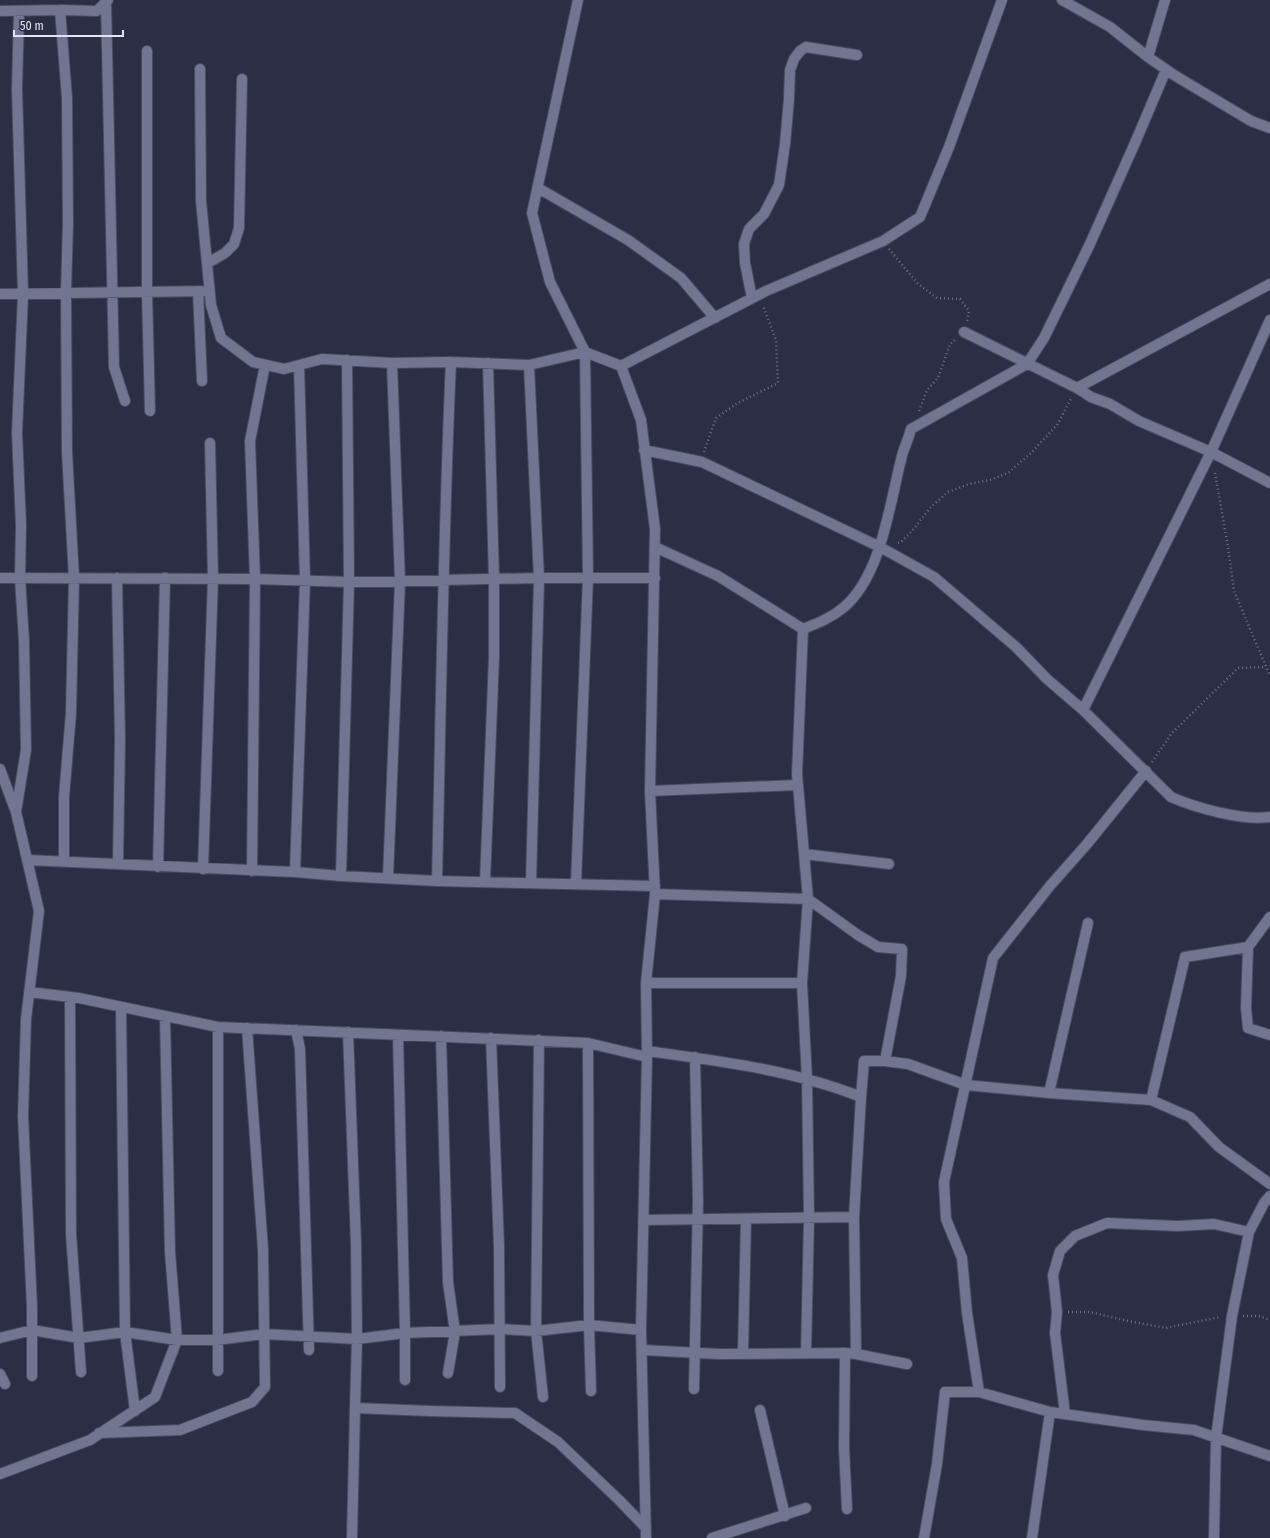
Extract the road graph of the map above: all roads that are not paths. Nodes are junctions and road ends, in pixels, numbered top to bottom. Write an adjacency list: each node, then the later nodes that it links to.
1 (578, 0): 16 (street)
2 (1002, 0): 26 (street)
3 (1062, 0): 11 (street)
4 (1165, 0): 11 (street)
5 (107, 1): 6 (street); 22 (street)
6 (60, 10): 8 (street); 25 (street)
7 (0, 11): 8 (street)
8 (19, 11): 24 (street)
9 (147, 51): 21 (street)
10 (857, 54): 26 (street)
11 (1148, 57): 13 (street)
12 (200, 70): 17 (street)
13 (1166, 70): 15 (street); 35 (street)
14 (242, 79): 17 (street)
15 (1270, 128)
16 (538, 188): 27 (street); 30 (street)
17 (208, 263): 20 (street)
18 (1270, 284): 41 (street)
19 (198, 291): 20 (street); 21 (street); 40 (street)
20 (209, 291): 36 (street)
21 (147, 292): 22 (street); 43 (street)
22 (113, 293): 25 (street); 42 (street)
23 (0, 294): 24 (street)
24 (23, 294): 25 (street); 52 (street)
25 (66, 294): 53 (street)
26 (755, 297): 27 (street)
27 (715, 318): 39 (street)
28 (1270, 320): 46 (street)
29 (964, 332): 35 (street)
30 (585, 352): 38 (street); 39 (street); 50 (street)
31 (347, 360): 33 (street); 37 (street); 64 (street)
32 (451, 362): 33 (street); 34 (street); 62 (street)
33 (392, 363): 63 (street)
34 (488, 363): 38 (street); 60 (street)
35 (1027, 364): 41 (street); 49 (street)
36 (265, 365): 37 (street); 57 (street)
37 (298, 365): 61 (street)
38 (529, 365): 58 (street)
39 (621, 366): 45 (street)
40 (202, 381)
41 (1077, 388): 46 (street)
42 (124, 401)
43 (150, 411)
44 (210, 443): 56 (street)
45 (644, 450): 48 (street); 49 (street)
46 (1211, 452): 47 (street); 66 (street)
47 (1270, 483)
48 (655, 547): 59 (street); 65 (street)
49 (880, 547): 65 (street); 66 (street)
50 (588, 577): 58 (street); 59 (street); 87 (street)
51 (0, 578): 52 (street)
52 (20, 578): 53 (street); 71 (street)
53 (74, 578): 54 (street); 75 (street)
54 (117, 578): 55 (street); 76 (street)
55 (165, 578): 56 (street); 78 (street)
56 (213, 578): 57 (street); 79 (street)
57 (255, 578): 61 (street); 80 (street)
58 (538, 578): 60 (street); 86 (street)
59 (654, 578): 70 (street)
60 (494, 579): 62 (street); 85 (street)
61 (305, 580): 64 (street); 81 (street)
62 (444, 580): 63 (street); 84 (street)
63 (400, 581): 64 (street); 83 (street)
64 (349, 582): 82 (street)
65 (803, 629): 69 (street)
66 (1083, 710): 68 (street)
67 (0, 769): 71 (street)
68 (1146, 771): 72 (street); 113 (street)
69 (797, 785): 70 (street); 73 (street)
70 (650, 791): 88 (street)
71 (16, 812): 74 (street)
72 (1270, 817)
73 (804, 854): 77 (street); 89 (street)
74 (27, 860): 75 (street); 95 (street)
75 (64, 862): 76 (street)
76 (118, 864): 78 (street)
77 (889, 864)
78 (158, 867): 79 (street)
79 (203, 869): 80 (street)
80 (252, 871): 81 (street)
81 (295, 872): 82 (street)
82 (341, 876): 83 (street)
83 (388, 878): 84 (street)
84 (437, 881): 85 (street)
85 (485, 882): 86 (street)
86 (531, 883): 87 (street)
87 (576, 884): 88 (street)
88 (655, 890): 89 (street); 93 (street)
89 (808, 899): 94 (street); 111 (street)
90 (1270, 918): 92 (street)
91 (1088, 923): 114 (street)
92 (1248, 946): 104 (street); 116 (street)
93 (646, 983): 94 (street); 109 (street)
94 (802, 983): 112 (street)
95 (29, 992): 96 (street); 127 (street)
96 (70, 997): 97 (street); 136 (street)
97 (121, 1008): 98 (street); 130 (street)
98 (165, 1017): 99 (street); 138 (street)
99 (218, 1027): 100 (street); 139 (street)
100 (247, 1028): 101 (street); 133 (street)
101 (296, 1030): 102 (street); 134 (street)
102 (348, 1032): 103 (street); 137 (street)
103 (398, 1034): 105 (street); 132 (street)
104 (1270, 1035)
105 (441, 1036): 106 (street); 131 (street)
106 (491, 1038): 107 (street); 126 (street)
107 (539, 1040): 108 (street); 128 (street)
108 (588, 1043): 109 (street); 125 (street)
109 (647, 1054): 110 (street); 122 (street)
110 (695, 1057): 112 (street); 123 (street)
111 (885, 1061): 113 (street); 115 (street)
112 (807, 1079): 115 (street); 120 (street)
113 (966, 1085): 114 (street); 158 (street)
114 (1049, 1093): 116 (street)
115 (861, 1097): 119 (street)
116 (1151, 1100): 117 (street)
117 (1270, 1184)
118 (1270, 1196): 124 (street)
119 (854, 1217): 120 (street); 146 (street)
120 (809, 1218): 121 (street); 143 (street)
121 (746, 1219): 123 (street); 145 (street)
122 (644, 1220): 123 (street); 129 (street)
123 (697, 1220): 142 (street)
124 (1249, 1232): 164 (street); 166 (street)
125 (589, 1325): 128 (street); 129 (street); 157 (street)
126 (501, 1329): 128 (street); 131 (street); 155 (street)
127 (32, 1330): 135 (street); 136 (street); 152 (street)
128 (536, 1330): 159 (street)
129 (641, 1330): 141 (street)
130 (125, 1332): 136 (street); 138 (street); 161 (street)
131 (455, 1332): 132 (street); 150 (street)
132 (405, 1333): 137 (street); 153 (street)
133 (264, 1334): 134 (street); 139 (street); 165 (street)
134 (310, 1337): 137 (street); 140 (street)
135 (0, 1338)
136 (78, 1338): 149 (street)
137 (357, 1339): 160 (street)
138 (177, 1340): 139 (street); 161 (street)
139 (217, 1340): 148 (street)
140 (309, 1350)
141 (643, 1350): 142 (street); 172 (street)
142 (695, 1352): 145 (street); 156 (street)
143 (806, 1353): 144 (street); 145 (street)
144 (845, 1353): 146 (street); 170 (street)
145 (743, 1354)
146 (856, 1354): 147 (street)
147 (907, 1364)
148 (218, 1371)
149 (81, 1372)
150 (448, 1373)
151 (0, 1374): 154 (street)
152 (32, 1376)
153 (405, 1380)
154 (5, 1384)
155 (500, 1387)
156 (694, 1389)
157 (591, 1391)
158 (979, 1392): 163 (street); 175 (street)
159 (543, 1397)
160 (355, 1408): 172 (street); 173 (street)
161 (135, 1410): 165 (street)
162 (760, 1410): 171 (street)
163 (1050, 1412): 164 (street); 176 (street)
164 (1065, 1414): 166 (street)
165 (99, 1433): 168 (street)
166 (1216, 1438): 167 (street); 177 (street)
167 (1270, 1456)
168 (0, 1474)
169 (806, 1508): 171 (street)
170 (847, 1508)
171 (785, 1516): 174 (street)
172 (646, 1533)
173 (352, 1538)
174 (712, 1538)
175 (924, 1538)
176 (1032, 1538)
177 (1214, 1538)

